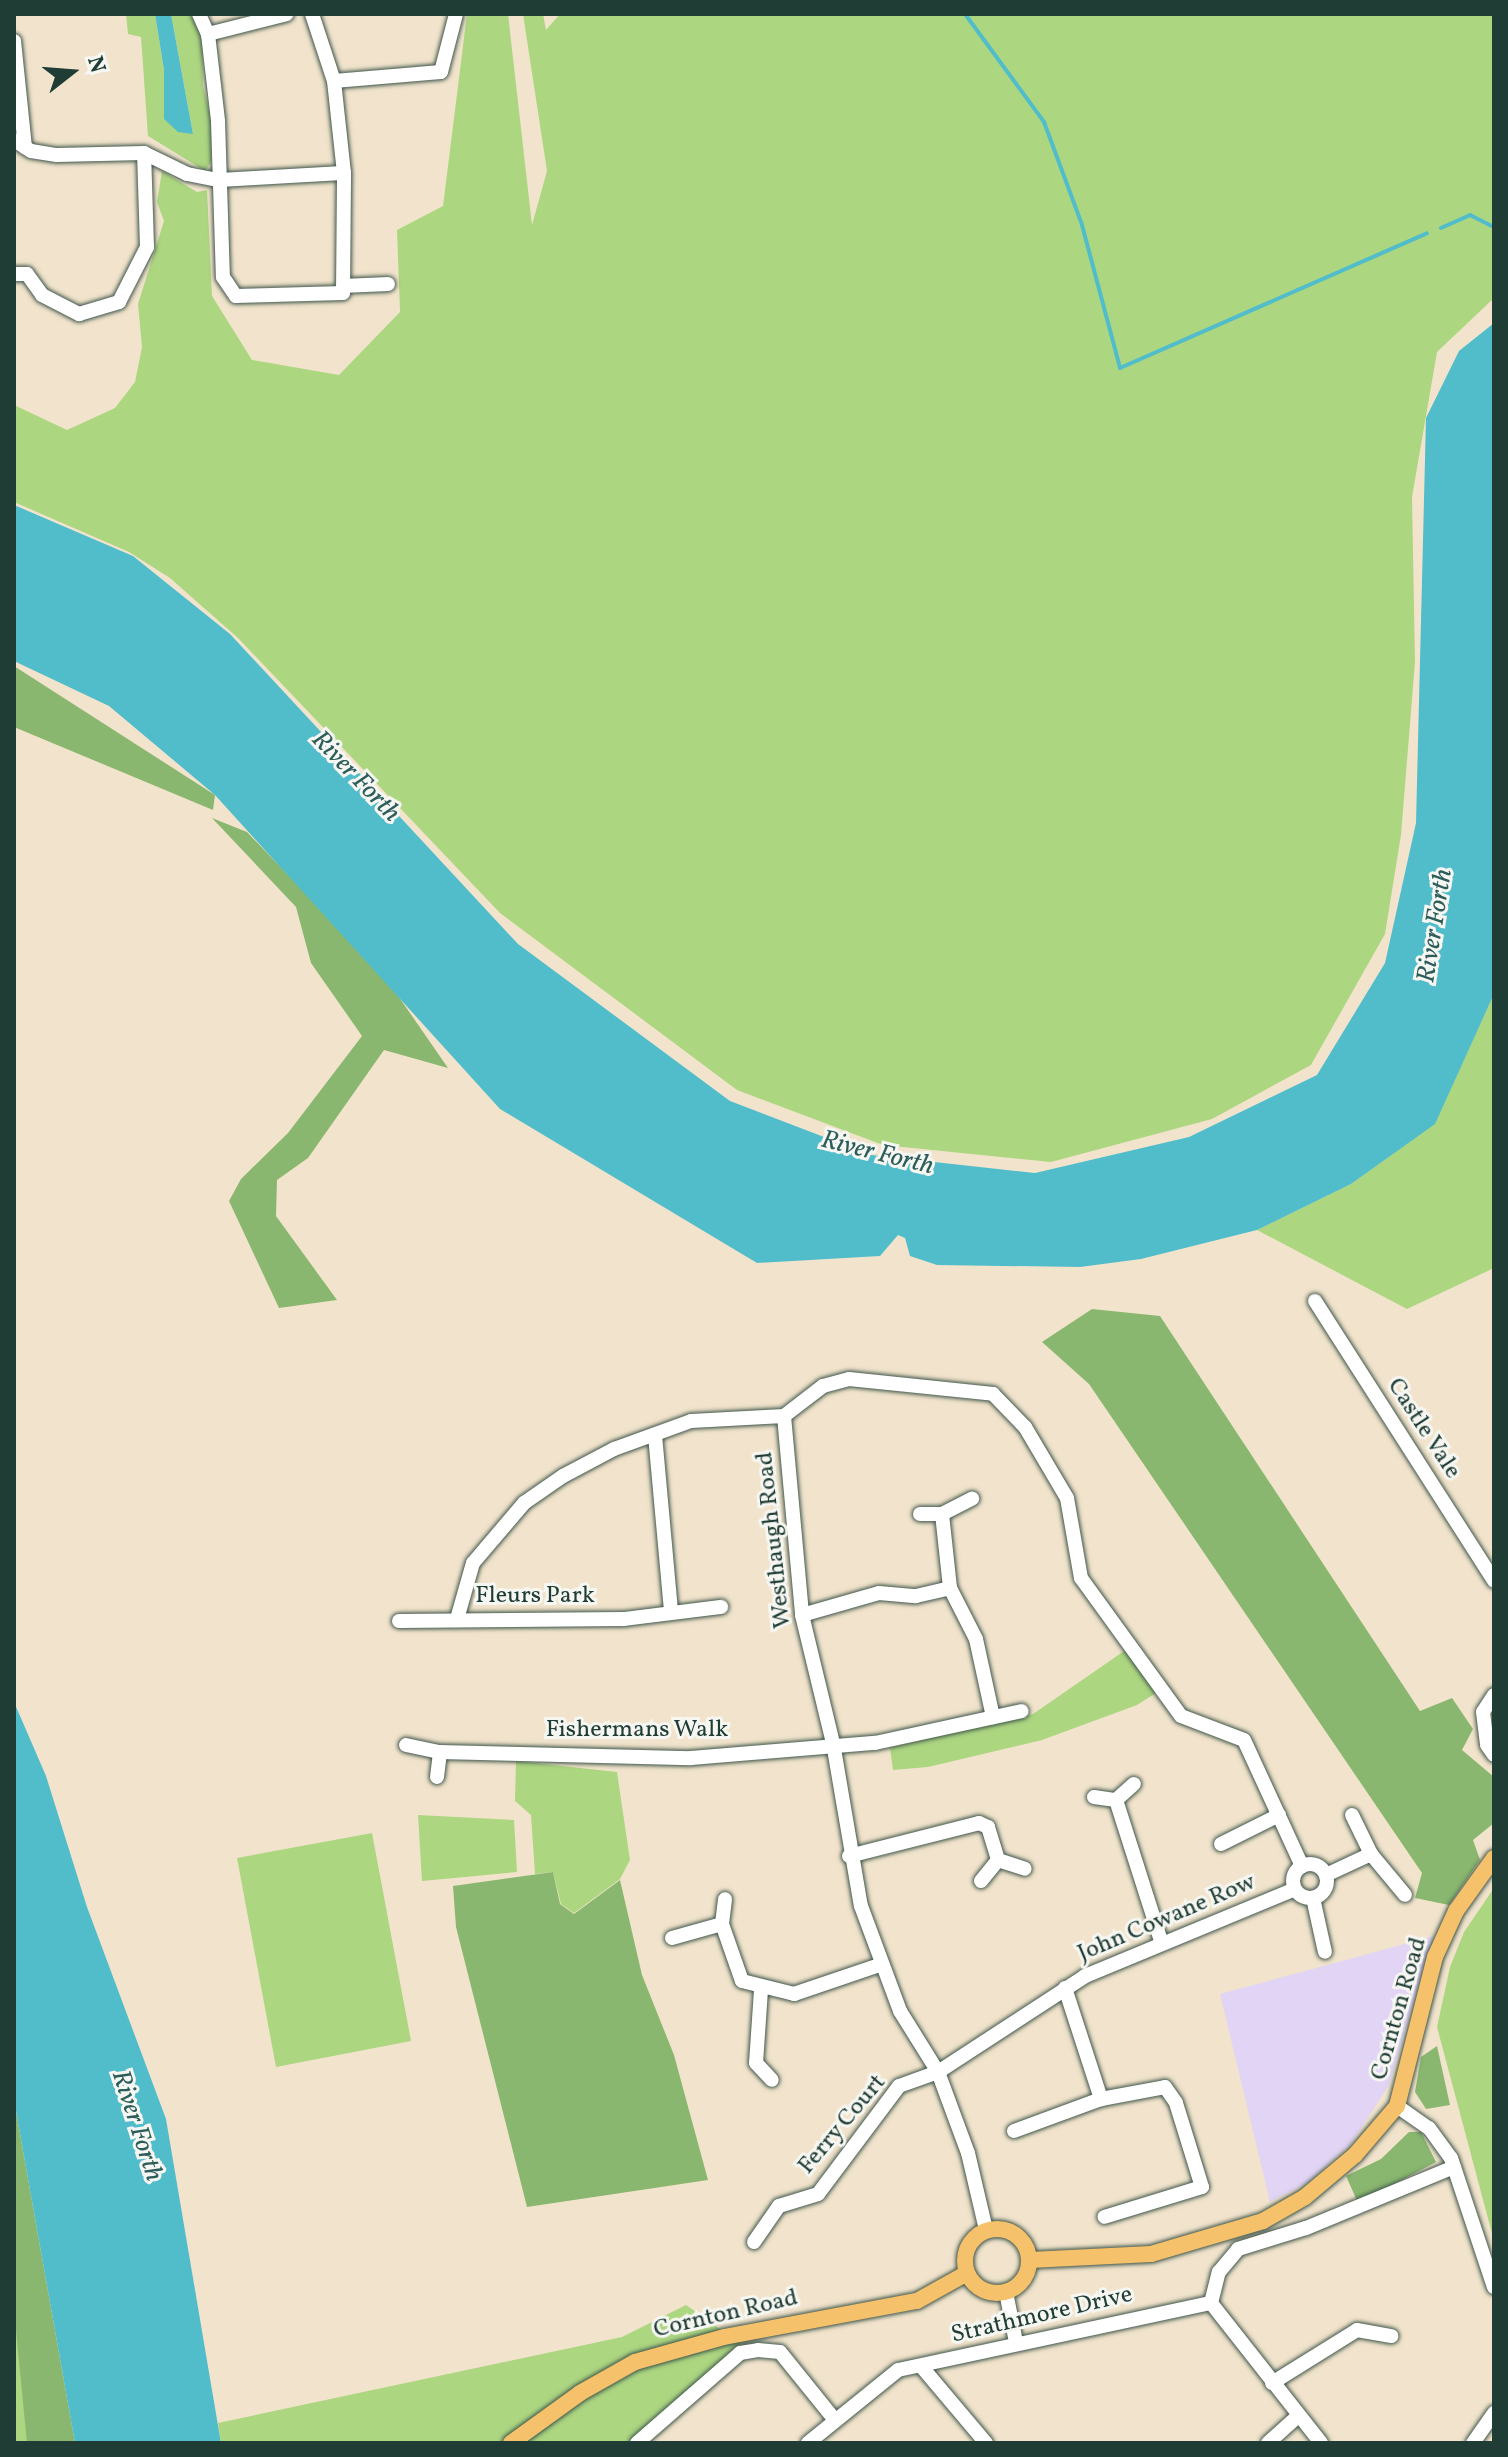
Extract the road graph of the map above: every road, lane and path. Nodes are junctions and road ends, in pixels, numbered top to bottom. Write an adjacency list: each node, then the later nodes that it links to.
1 (199, 14): 5 (street)
2 (287, 14): 5 (street)
3 (312, 14): 7 (street)
4 (456, 14): 7 (street)
5 (208, 34): 11 (street)
6 (14, 41): 8 (street)
7 (334, 81): 10 (street)
8 (19, 143): 9 (street)
9 (144, 153): 11 (street); 12 (street)
10 (344, 173): 11 (street); 14 (street)
11 (218, 180): 14 (street)
12 (14, 274)
13 (388, 284): 14 (street)
14 (343, 286)
15 (1315, 1301): 21 (street, Castle Vale)
16 (784, 1416): 17 (street); 25 (street, Westhaugh Road); 39 (street, Westhaugh Road)
17 (655, 1435): 24 (street); 26 (street)
18 (972, 1499): 20 (street)
19 (920, 1514): 20 (street)
20 (942, 1514): 22 (street)
21 (1494, 1581)
22 (950, 1588): 25 (street); 30 (street)
23 (721, 1607): 24 (street, Fleurs Park)
24 (671, 1612): 26 (street, Fleurs Park)
25 (802, 1615): 31 (street, Westhaugh Road)
26 (457, 1619): 27 (street, Fleurs Park)
27 (399, 1621)
28 (1494, 1695): 34 (street)
29 (1022, 1711): 30 (street, Fishermans Walk)
30 (993, 1717): 31 (street, Fishermans Walk)
31 (833, 1743): 33 (street, Fishermans Walk); 43 (street, Westhaugh Road)
32 (406, 1745): 33 (street, Fishermans Walk)
33 (440, 1752): 35 (street)
34 (1494, 1755)
35 (437, 1777)
36 (1134, 1784): 38 (street)
37 (1094, 1797): 38 (street)
38 (1116, 1800): 56 (street)
39 (1279, 1815): 41 (street); 46 (street)
40 (1352, 1815): 42 (street)
41 (1221, 1844)
42 (1371, 1854): 48 (street); 51 (street)
43 (849, 1856): 45 (street); 58 (street, Westhaugh Road)
44 (1494, 1858): 64 (main road, Cornton Road)
45 (998, 1860): 47 (street); 49 (street)
46 (1302, 1866): 48 (street); 50 (street)
47 (1025, 1869)
48 (1326, 1875): 52 (street)
49 (981, 1881)
50 (1295, 1889): 52 (street); 56 (street, John Cowane Row)
51 (1405, 1895)
52 (1313, 1898): 57 (street)
53 (725, 1899): 54 (street)
54 (722, 1924): 55 (street); 60 (street)
55 (672, 1938)
56 (1161, 1941): 59 (street, John Cowane Row)
57 (1325, 1952)
58 (882, 1964): 60 (street); 61 (street, Westhaugh Road)
59 (1065, 1988): 61 (street, John Cowane Row); 63 (street)
60 (761, 1990): 62 (street)
61 (938, 2072): 68 (street, Westhaugh Road); 69 (street, Ferry Court)
62 (772, 2080)
63 (1101, 2099): 65 (street); 67 (street)
64 (1397, 2106): 66 (street); 70 (main road, Cornton Road)
65 (1014, 2131)
66 (1454, 2167): 72 (street); 74 (street)
67 (1104, 2217)
68 (986, 2230): 70 (main road); 71 (main road)
69 (754, 2242)
70 (1030, 2260): 73 (main road)
71 (967, 2273): 73 (main road); 82 (main road, Cornton Road)
72 (1494, 2287)
73 (1006, 2292): 76 (street)
74 (1211, 2303): 76 (street, Strathmore Drive); 78 (street)
75 (1391, 2336): 78 (street)
76 (1016, 2342): 77 (street, Strathmore Drive)
77 (921, 2366): 81 (street, Strathmore Drive); 85 (street)
78 (1272, 2383): 80 (street)
79 (1494, 2413): 88 (street)
80 (1298, 2416): 86 (street); 87 (street)
81 (834, 2419): 83 (street); 84 (street, Strathmore Drive)
82 (511, 2443)
83 (637, 2443)
84 (808, 2443)
85 (986, 2443)
86 (1268, 2443)
87 (1321, 2443)
88 (1473, 2443)

